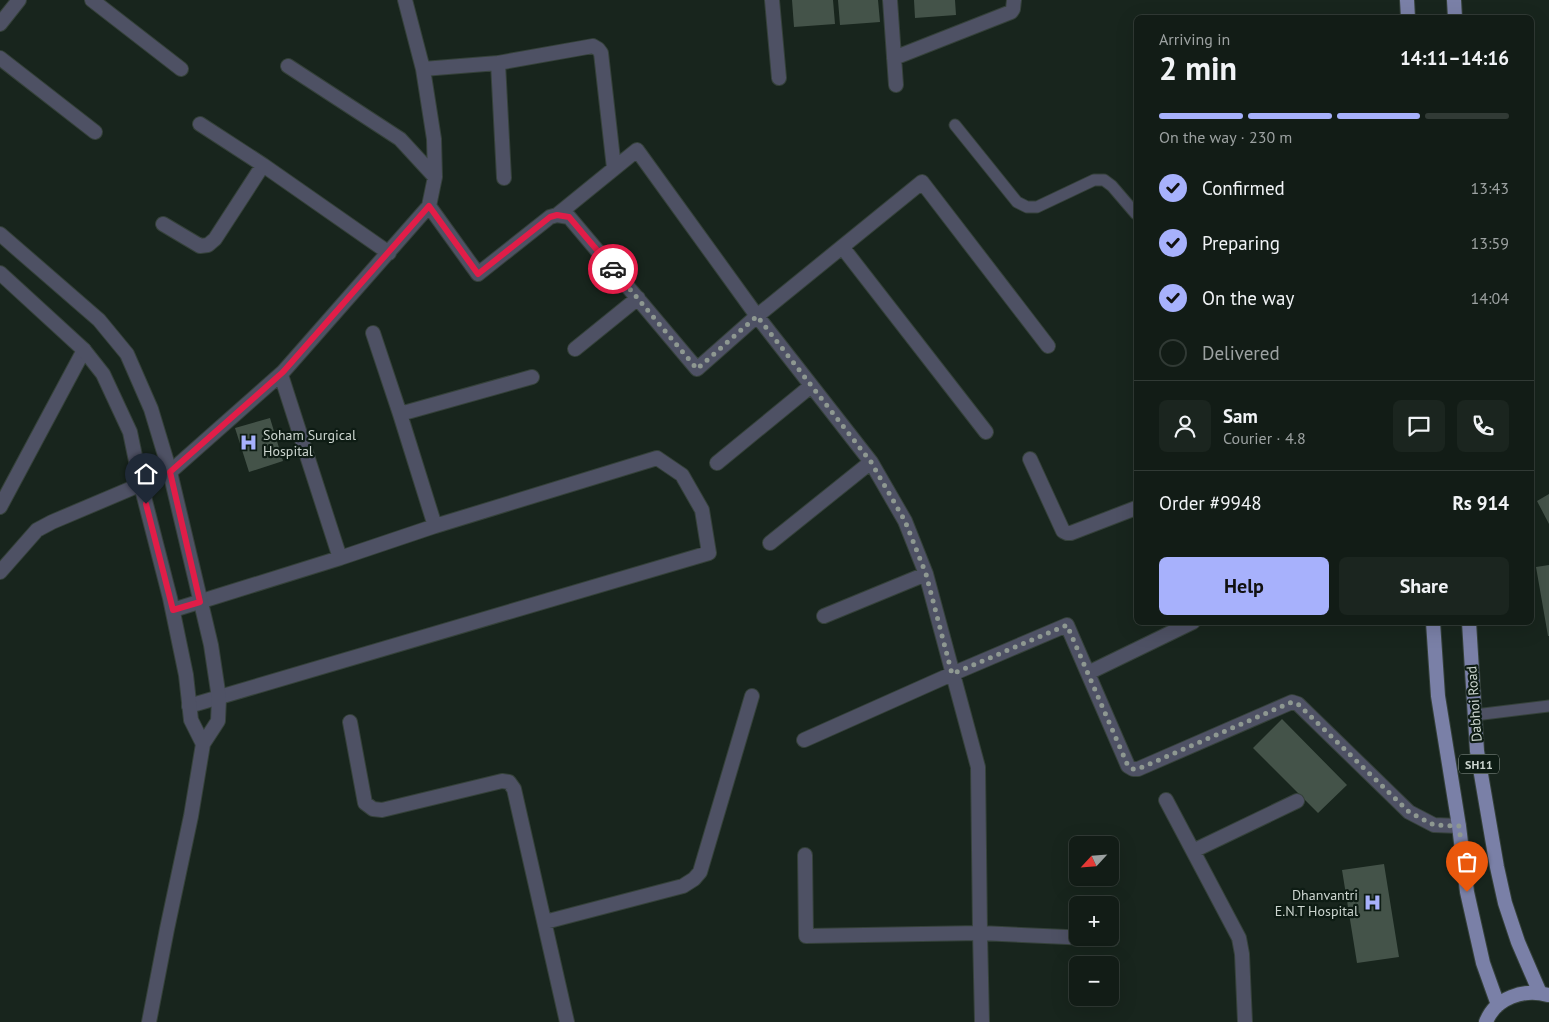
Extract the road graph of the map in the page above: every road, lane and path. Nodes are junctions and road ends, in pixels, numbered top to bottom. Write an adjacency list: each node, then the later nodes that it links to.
1 (19, 0): 11 (street)
2 (92, 0): 17 (street)
3 (405, 0): 16 (street)
4 (772, 0): 18 (street)
5 (890, 0): 13 (street)
6 (1014, 0): 13 (street)
7 (1407, 0): 9 (main road)
8 (1454, 0): 10 (main road)
9 (1408, 15)
10 (1455, 15)
11 (0, 24)
12 (0, 58): 22 (street)
13 (894, 58): 19 (street)
14 (498, 63): 16 (street); 24 (street); 26 (street)
15 (288, 66): 25 (street)
16 (423, 68): 25 (street)
17 (181, 69)
18 (779, 78)
19 (896, 85)
20 (200, 124): 23 (street)
21 (955, 125): 28 (lane)
22 (95, 132)
23 (263, 165): 30 (street); 33 (street)
24 (614, 168): 29 (street); 36 (street)
25 (435, 177): 27 (street)
26 (504, 178)
27 (429, 206): 29 (street); 33 (street)
28 (1134, 212)
29 (557, 215): 35 (street)
30 (163, 224)
31 (0, 234): 49 (street)
32 (843, 248): 36 (street); 38 (street); 45 (street)
33 (389, 253): 41 (street)
34 (2, 279): 40 (street)
35 (638, 298): 36 (street); 39 (street)
36 (757, 316): 43 (street)
37 (373, 333): 44 (street)
38 (1048, 346)
39 (575, 349)
40 (84, 350): 50 (street); 51 (street)
41 (280, 375): 49 (street); 55 (street)
42 (532, 377): 44 (street)
43 (811, 386): 47 (street); 48 (street)
44 (400, 414): 53 (street)
45 (986, 432)
46 (1030, 458): 52 (street)
47 (871, 462): 54 (street); 57 (street)
48 (717, 463)
49 (170, 472): 50 (street); 58 (street)
50 (141, 485): 56 (street); 59 (street)
51 (0, 508)
52 (1134, 509)
53 (435, 526): 55 (street); 67 (street)
54 (770, 543)
55 (340, 558): 58 (street)
56 (0, 572)
57 (926, 574): 60 (street); 65 (street)
58 (200, 602): 59 (street); 67 (street)
59 (173, 610): 68 (street)
60 (824, 616)
61 (1187, 625): 64 (street)
62 (1433, 625): 76 (main road, SH11)
63 (1469, 625): 70 (main road, Dabhoi Road / SH11)
64 (1088, 673): 65 (street); 76 (street)
65 (952, 674): 72 (street); 80 (street)
66 (752, 696): 79 (street)
67 (218, 698): 68 (street); 73 (street)
68 (190, 706): 73 (street)
69 (1549, 706): 70 (lane)
70 (1475, 715): 82 (main road, Dabhoi Road / SH11)
71 (350, 722): 79 (street)
72 (804, 740)
73 (203, 744): 84 (street)
74 (1166, 800): 77 (street)
75 (1297, 801): 77 (street)
76 (1459, 826): 83 (main road, SH11)
77 (1193, 851): 87 (street)
78 (805, 855): 80 (street)
79 (544, 922): 85 (street)
80 (980, 933): 81 (street); 86 (street)
81 (1069, 937)
82 (1544, 994): 83 (main road)
83 (1498, 1005): 88 (main road)
84 (149, 1022)
85 (567, 1022)
86 (982, 1022)
87 (1245, 1022)
88 (1486, 1022)

